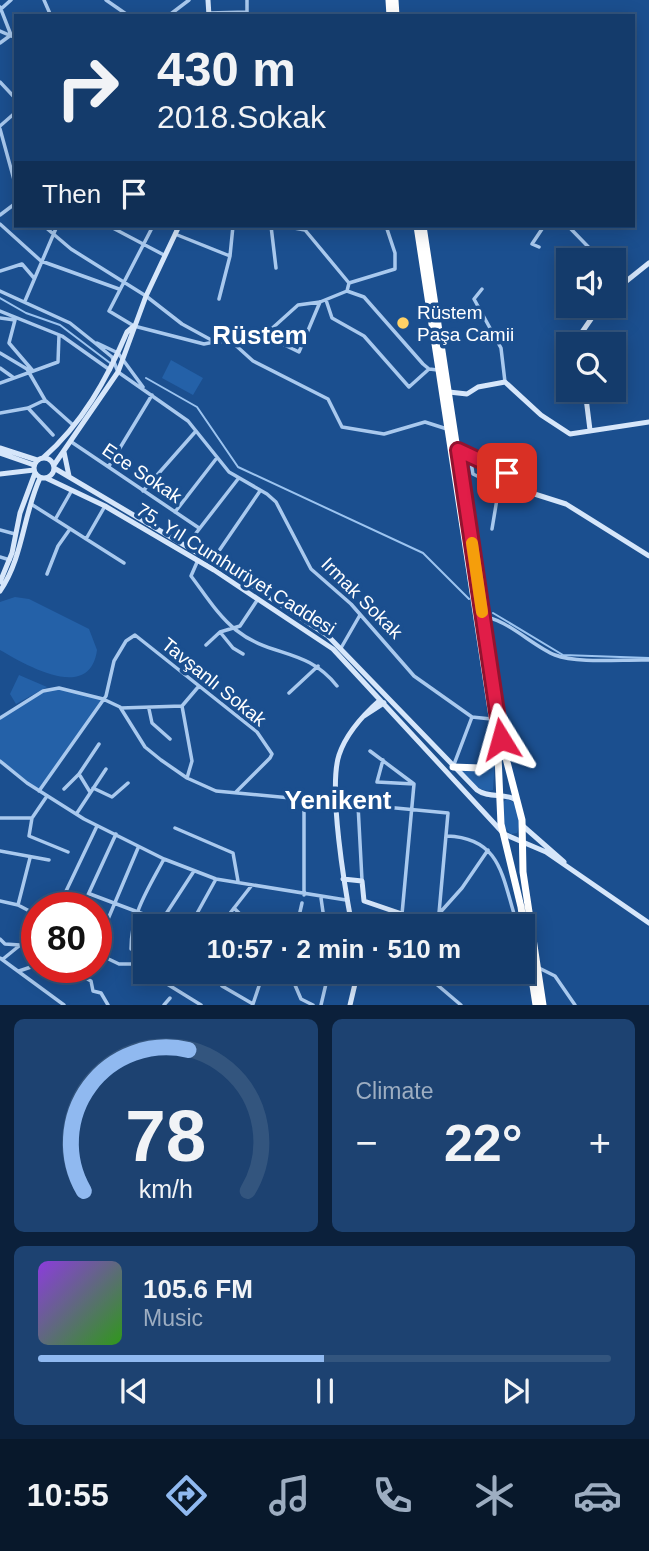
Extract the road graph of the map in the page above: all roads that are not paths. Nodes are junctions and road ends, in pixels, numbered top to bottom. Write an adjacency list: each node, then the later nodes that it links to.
1 (11, 0): 5 (street)
2 (107, 0): 6 (street)
3 (189, 0): 7 (street)
4 (247, 0): 8 (street)
5 (1, 8): 10 (street)
6 (126, 14)
7 (171, 14)
8 (247, 14)
9 (0, 31): 10 (street)
10 (13, 37): 11 (street)
11 (0, 44)
12 (0, 82): 13 (street)
13 (14, 97)
14 (14, 114): 15 (street)
15 (0, 127): 16 (street)
16 (2, 146): 17 (street)
17 (14, 181)
18 (0, 224): 39 (street)
19 (46, 228): 32 (street)
20 (56, 228): 32 (street)
21 (113, 228): 34 (street)
22 (152, 228): 34 (street)
23 (178, 228): 33 (street)
24 (233, 228): 38 (street)
25 (271, 228): 41 (street)
26 (294, 228): 46 (street)
27 (387, 228): 46 (street)
28 (417, 228): 70 (highway)
29 (423, 228): 77 (highway)
30 (543, 228): 35 (street)
31 (570, 228): 36 (street)
32 (54, 234): 39 (street); 45 (street)
33 (175, 234): 37 (street); 38 (street)
34 (145, 244): 37 (street); 45 (street)
35 (540, 247)
36 (589, 248)
37 (164, 255): 51 (street)
38 (230, 256): 52 (street)
39 (41, 261): 43 (street); 47 (street)
40 (649, 263): 44 (street)
41 (276, 268)
42 (0, 271): 43 (street)
43 (34, 278): 54 (street)
44 (626, 282)
45 (122, 283): 47 (street); 51 (street)
46 (349, 283): 49 (street)
47 (119, 289): 59 (street)
48 (482, 289): 74 (street)
49 (347, 290): 53 (street); 69 (street)
50 (0, 291): 54 (street)
51 (146, 296): 59 (street); 62 (street)
52 (219, 299)
53 (326, 300): 55 (street); 69 (street)
54 (25, 301): 64 (street)
55 (320, 302): 61 (street); 61 (street)
56 (0, 311): 58 (street)
57 (0, 318): 58 (street)
58 (15, 320): 60 (street); 71 (street)
59 (134, 326): 62 (street); 66 (street)
60 (59, 334): 67 (street); 71 (street)
61 (262, 334): 63 (street)
62 (215, 342): 63 (street)
63 (232, 342): 85 (street)
64 (95, 343): 66 (street); 67 (street)
65 (0, 353): 71 (street)
66 (121, 355): 67 (street); 72 (street); 76 (street)
67 (112, 367): 72 (street); 84 (street)
68 (0, 368): 73 (street)
69 (429, 369): 70 (street)
70 (438, 370): 85 (highway)
71 (32, 372): 73 (street); 79 (street)
72 (118, 372): 76 (street); 89 (street)
73 (14, 378): 75 (street)
74 (505, 382): 77 (street); 86 (street)
75 (0, 383)
76 (145, 388): 78 (street, Irmak Sokak)
77 (449, 392): 92 (highway)
78 (152, 395): 87 (street, Irmak Sokak); 96 (street)
79 (45, 400): 81 (street); 84 (street)
80 (586, 402): 86 (street)
81 (28, 408): 82 (street); 88 (street)
82 (0, 413)
83 (649, 422): 86 (street)
84 (73, 425): 95 (street)
85 (447, 429): 149 (highway)
86 (590, 430)
87 (196, 431): 94 (street, Irmak Sokak); 103 (street)
88 (53, 435)
89 (70, 441): 91 (street); 96 (street, Ece Sokak)
90 (0, 450): 95 (street)
91 (64, 450): 97 (street); 99 (street)
92 (458, 450): 93 (street); 127 (highway)
93 (470, 456): 111 (street); 116 (street)
94 (216, 459): 101 (street, Irmak Sokak); 107 (street)
95 (36, 465): 97 (street, 75. Yıl Cumhuriyet Caddesi); 98 (street); 100 (street); 113 (street)
96 (109, 466): 103 (street, Ece Sokak)
97 (54, 467): 99 (street, 75. Yıl Cumhuriyet Caddesi); 100 (street)
98 (0, 474)
99 (69, 476): 115 (street, 75. Yıl Cumhuriyet Caddesi)
100 (43, 478): 102 (street, 75. Yıl Cumhuriyet Caddesi); 105 (street)
101 (238, 479): 104 (street, Irmak Sokak); 109 (street)
102 (73, 489): 106 (street, 75. Yıl Cumhuriyet Caddesi); 108 (street)
103 (143, 491): 107 (street, Ece Sokak)
104 (260, 491): 120 (street); 126 (street, Irmak Sokak)
105 (29, 503): 108 (street); 124 (street)
106 (105, 506): 114 (street); 119 (street, 75. Yıl Cumhuriyet Caddesi)
107 (175, 512): 109 (street, Ece Sokak)
108 (56, 518): 110 (street)
109 (200, 528): 115 (street)
110 (71, 529): 114 (street); 122 (street)
111 (492, 529)
112 (0, 530): 113 (street)
113 (15, 534): 118 (street)
114 (86, 539): 121 (street)
115 (186, 546): 120 (street, 75. Yıl Cumhuriyet Caddesi)
116 (649, 556)
117 (0, 557): 118 (street)
118 (9, 560): 123 (street)
119 (198, 561): 125 (street, 75. Yıl Cumhuriyet Caddesi); 128 (street)
120 (212, 561): 131 (street, 75. Yıl Cumhuriyet Caddesi)
121 (124, 563)
122 (47, 574)
123 (0, 582)
124 (0, 591)
125 (258, 599): 128 (street); 140 (street, 75. Yıl Cumhuriyet Caddesi)
126 (360, 615): 131 (street); 147 (street, Irmak Sokak)
127 (483, 617): 133 (street); 170 (highway)
128 (235, 629): 129 (street); 134 (street)
129 (220, 632): 130 (street); 132 (street)
130 (206, 645)
131 (341, 648): 138 (street, 75. Yıl Cumhuriyet Caddesi)
132 (243, 654)
133 (649, 660)
134 (318, 666): 136 (street); 137 (street)
135 (199, 686): 139 (street, Tavşanlı Sokak); 141 (street); 165 (street, Tavşanlı Sokak)
136 (337, 687)
137 (289, 693)
138 (388, 697): 140 (street); 156 (street, 75. Yıl Cumhuriyet Caddesi)
139 (103, 699): 142 (street); 148 (street); 164 (street)
140 (381, 702): 144 (street, 75. Yıl Cumhuriyet Caddesi); 145 (street); 146 (street)
141 (182, 706): 143 (street); 159 (street)
142 (120, 708): 143 (street); 159 (street)
143 (149, 709): 150 (street)
144 (391, 712): 145 (street); 180 (street, 75. Yıl Cumhuriyet Caddesi)
145 (371, 713): 146 (street)
146 (364, 716): 169 (street)
147 (472, 717): 149 (street, Irmak Sokak); 156 (street)
148 (0, 718)
149 (491, 719): 152 (highway)
150 (170, 739)
151 (99, 744): 158 (street)
152 (496, 744): 156 (highway); 167 (highway)
153 (370, 751): 154 (street)
154 (383, 760): 161 (street); 161 (street)
155 (0, 761): 164 (street)
156 (453, 767): 167 (street, 75. Yıl Cumhuriyet Caddesi)
157 (106, 769): 163 (street)
158 (79, 774): 162 (street); 163 (street)
159 (187, 778): 165 (street)
160 (128, 783): 163 (street)
161 (414, 784): 172 (street)
162 (64, 789)
163 (92, 790): 173 (street)
164 (39, 792): 166 (street)
165 (236, 792): 168 (street)
166 (47, 796): 173 (street); 175 (street)
167 (499, 797): 170 (street, 75. Yıl Cumhuriyet Caddesi); 180 (highway)
168 (304, 799): 169 (street); 201 (street)
169 (337, 803): 171 (street); 195 (street)
170 (518, 803): 177 (highway)
171 (358, 806): 172 (street); 197 (street)
172 (412, 810): 181 (street); 221 (street)
173 (77, 813): 176 (street)
174 (0, 818): 175 (street)
175 (32, 818): 187 (street)
176 (97, 826): 179 (street); 199 (street)
177 (523, 826): 182 (highway); 193 (street)
178 (175, 828): 196 (street)
179 (116, 834): 184 (street); 200 (street)
180 (504, 834): 182 (street); 223 (highway)
181 (447, 836): 185 (street); 212 (street)
182 (521, 840): 183 (street); 188 (highway)
183 (531, 845): 188 (street); 193 (street)
184 (138, 848): 190 (street); 205 (street)
185 (488, 850): 212 (street); 222 (street)
186 (0, 851): 189 (street)
187 (68, 852)
188 (522, 853): 231 (highway)
189 (30, 858): 191 (street); 207 (street)
190 (164, 859): 192 (street); 211 (street)
191 (48, 860)
192 (194, 871): 194 (street); 214 (street)
193 (579, 876): 224 (street)
194 (216, 879): 196 (street); 215 (street)
195 (343, 879): 197 (street); 203 (street)
196 (238, 880): 198 (street)
197 (362, 881): 221 (street)
198 (252, 885): 201 (street); 210 (street)
199 (66, 892)
200 (91, 892)
201 (304, 895): 202 (street)
202 (321, 898): 203 (street); 219 (street)
203 (346, 900): 220 (street)
204 (0, 901): 207 (street)
205 (114, 901): 208 (street); 211 (street)
206 (302, 904): 218 (street)
207 (18, 905): 209 (street)
208 (112, 906)
209 (21, 907)
210 (234, 908): 216 (street); 217 (street)
211 (136, 909): 213 (street); 227 (street)
212 (439, 913)
213 (148, 914)
214 (166, 914)
215 (197, 914)
216 (229, 914)
217 (240, 914)
218 (299, 914)
219 (323, 914)
220 (349, 914)
221 (402, 914)
222 (514, 914)
223 (522, 914)
224 (649, 923)
225 (0, 939): 226 (street)
226 (20, 945): 228 (street)
227 (131, 949)
228 (2, 958): 232 (street)
229 (112, 961): 230 (street)
230 (133, 965)
231 (537, 967): 252 (highway); 253 (street)
232 (19, 971): 243 (street)
233 (91, 983): 244 (street)
234 (166, 984): 246 (street)
235 (221, 984): 236 (street)
236 (260, 984)
237 (295, 984): 247 (street)
238 (326, 984): 248 (street)
239 (355, 984): 249 (street)
240 (436, 984): 250 (street)
241 (533, 984): 251 (highway)
242 (170, 998): 245 (street)
243 (64, 1005)
244 (108, 1005)
245 (164, 1005)
246 (201, 1005)
247 (313, 1005)
248 (321, 1005)
249 (350, 1005)
250 (460, 1005)
251 (536, 1005)
252 (543, 1005)
253 (575, 1005)

